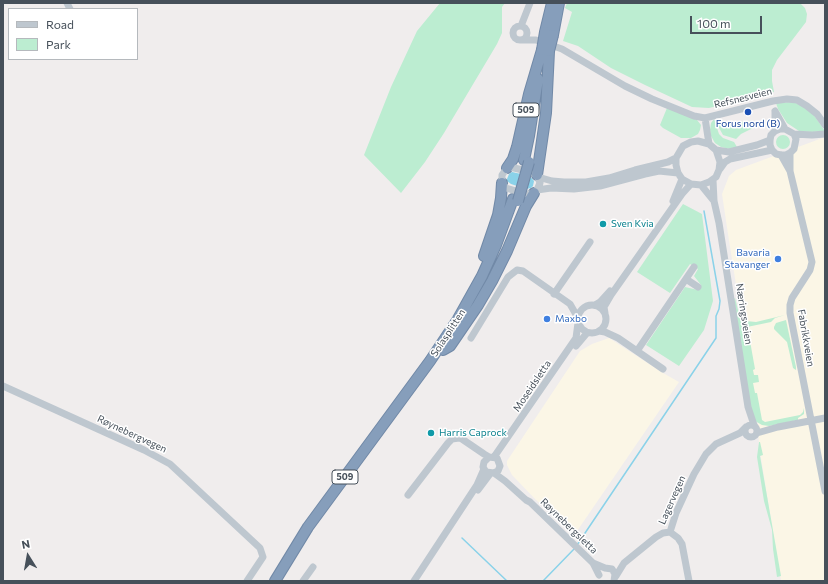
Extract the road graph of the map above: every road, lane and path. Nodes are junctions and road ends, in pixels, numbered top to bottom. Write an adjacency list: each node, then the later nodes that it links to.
1 (530, 3): 4 (street)
2 (552, 3): 6 (highway, 509)
3 (560, 3): 6 (highway, 509)
4 (521, 26): 5 (street); 7 (street)
5 (527, 32): 7 (street); 8 (street)
6 (549, 34): 9 (highway, 509, bridge)
7 (523, 40): 8 (street)
8 (536, 40): 10 (street)
9 (546, 50): 26 (highway, 509); 29 (highway, 509); 37 (highway, Solasplitten / 509, bridge)
10 (705, 121): 11 (street, Refsnesveien); 18 (street); 19 (street)
11 (825, 125)
12 (785, 129): 13 (street); 13 (street); 14 (street)
13 (775, 131): 17 (street)
14 (794, 134): 16 (street); 20 (street)
15 (825, 134): 16 (street)
16 (812, 135): 20 (street)
17 (770, 140): 21 (street); 22 (street)
18 (698, 141): 19 (street); 25 (street)
19 (709, 144): 21 (street)
20 (796, 144): 23 (street)
21 (716, 150): 27 (street)
22 (772, 150): 24 (street); 27 (street)
23 (790, 153): 24 (street); 28 (street, Fabrikkveien)
24 (781, 155): 28 (street, Fabrikkveien)
25 (676, 158): 29 (street); 30 (street)
26 (507, 168): 29 (street); 32 (street)
27 (720, 170): 31 (street)
28 (790, 171): 61 (street, Fabrikkveien)
29 (538, 176): 36 (street)
30 (680, 176): 33 (street); 35 (street); 46 (street)
31 (713, 180): 34 (street); 38 (street, Næringsveien)
32 (502, 183): 36 (street); 49 (highway, 509)
33 (691, 184): 34 (street); 48 (street)
34 (701, 185): 38 (street, Næringsveien)
35 (559, 189): 36 (street); 39 (street)
36 (536, 192): 39 (highway, 509)
37 (515, 200): 49 (highway, Solasplitten / 509); 56 (highway, Solasplitten / 509)
38 (714, 201): 62 (street, Næringsveien)
39 (520, 221): 56 (highway, 509)
40 (590, 242): 44 (street)
41 (694, 267): 42 (street)
42 (686, 279): 43 (street); 57 (street)
43 (698, 287)
44 (554, 294): 45 (street); 54 (street)
45 (570, 304): 47 (street); 50 (street)
46 (595, 305): 47 (street); 48 (street)
47 (584, 307): 50 (street)
48 (604, 313): 51 (street)
49 (458, 319): 79 (highway, Solasplitten / 509)
50 (578, 320): 53 (street); 66 (street, Moseidsletta)
51 (606, 322): 52 (street); 55 (street)
52 (599, 331): 53 (street); 55 (street)
53 (587, 333): 66 (street, Moseidsletta)
54 (471, 338)
55 (618, 338): 57 (street)
56 (443, 350): 80 (highway, Solasplitten / 509)
57 (637, 351): 58 (street)
58 (663, 369)
59 (3, 386): 78 (street, Røynebergvegen)
60 (825, 418): 61 (street, Lagervegen)
61 (811, 421): 62 (street, Lagervegen); 68 (street, Fabrikkveien)
62 (752, 427): 63 (street, Næringsveien); 64 (street, Lagervegen)
63 (748, 436): 64 (street, Lagervegen)
64 (729, 437): 71 (street, Lagervegen)
65 (468, 442): 66 (street, Røynebergsletta); 67 (street, Røynebergsletta); 69 (street)
66 (495, 460): 67 (street); 67 (street); 70 (street, Røynebergsletta)
67 (488, 470): 70 (street, Røynebergsletta); 82 (street); 83 (street)
68 (825, 491)
69 (408, 495)
70 (530, 502): 72 (street, Røynebergsletta)
71 (670, 532): 73 (street, Lagervegen); 84 (street)
72 (593, 563): 75 (street, Røynebergsletta); 76 (street, Røynebergsletta)
73 (624, 563): 75 (street, Lagervegen); 77 (street, Lagervegen)
74 (313, 567): 81 (street)
75 (608, 568): 76 (street); 77 (street)
76 (600, 578)
77 (615, 579)
78 (247, 581)
79 (275, 581)
80 (281, 581)
81 (304, 581)
82 (414, 581)
83 (418, 581)
84 (690, 581)

